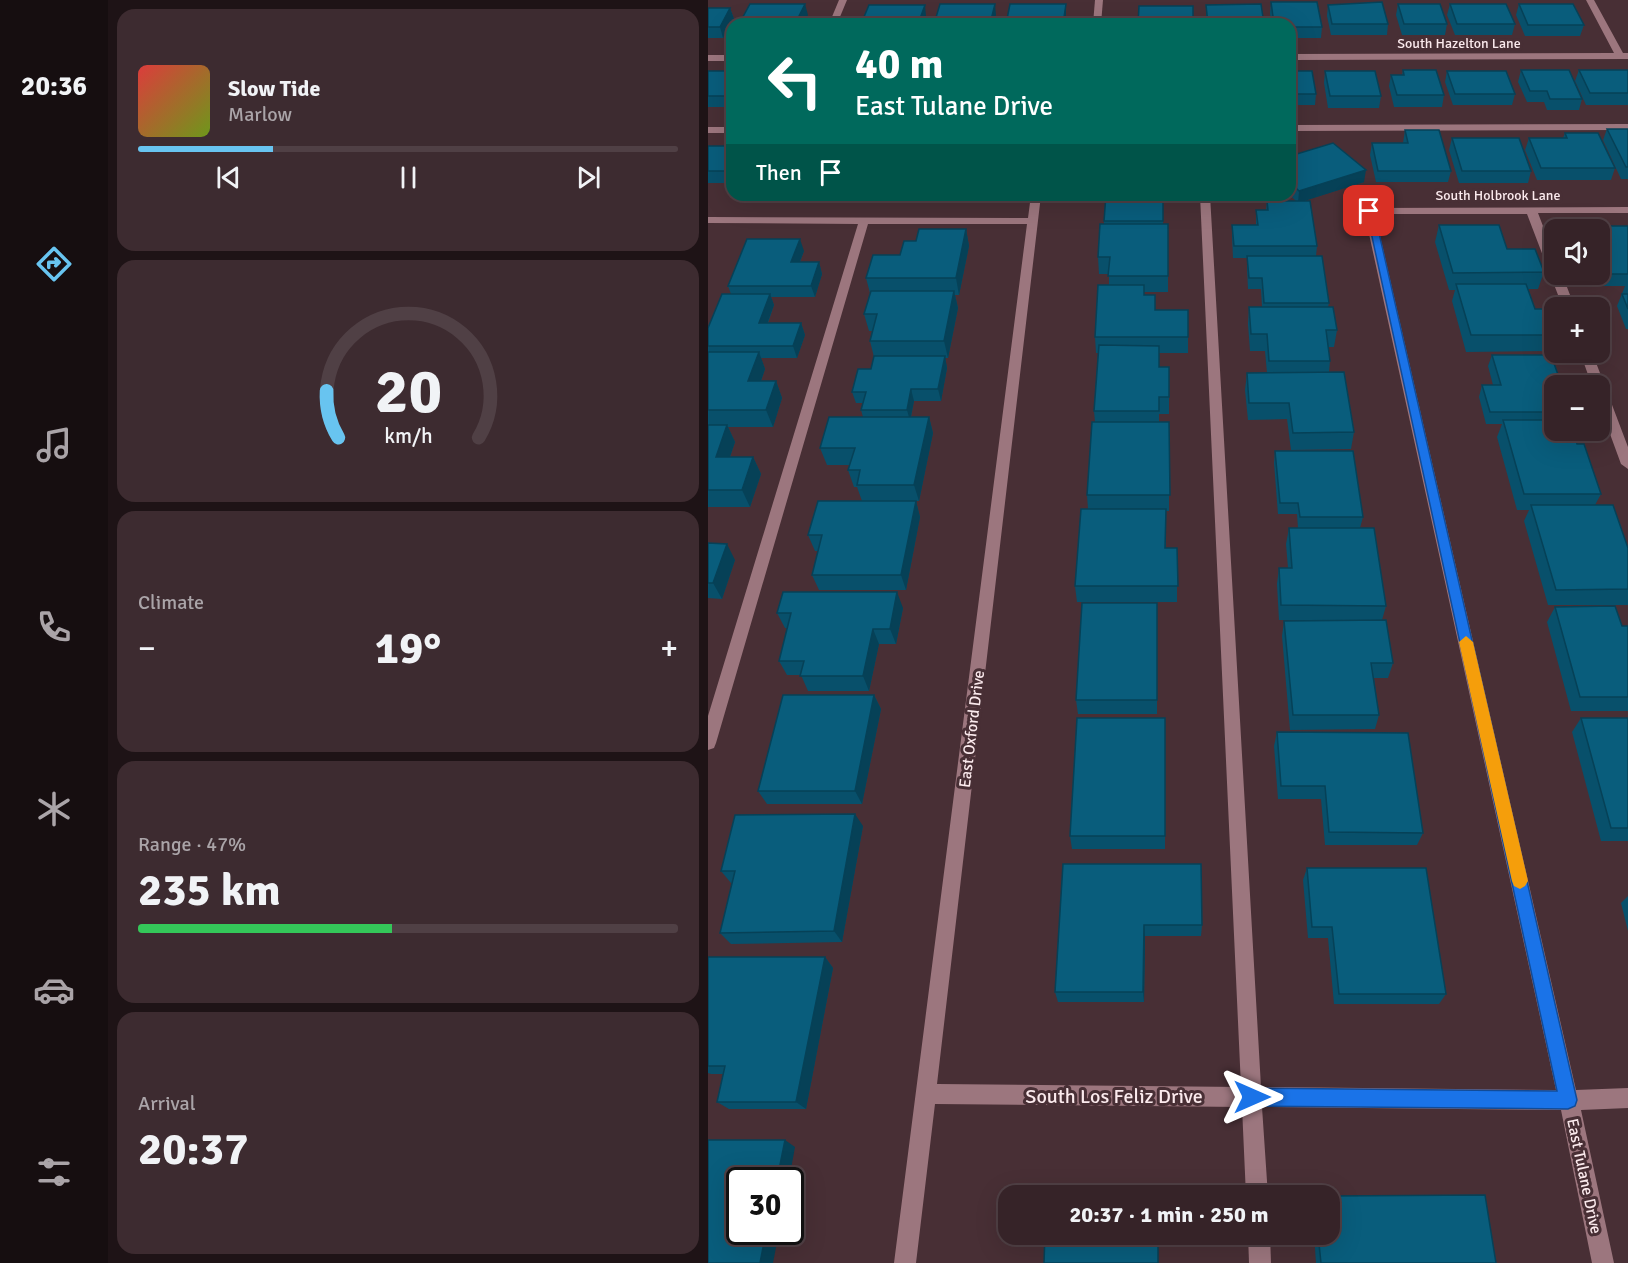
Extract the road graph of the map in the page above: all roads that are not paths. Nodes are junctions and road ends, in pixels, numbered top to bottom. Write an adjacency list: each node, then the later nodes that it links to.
1 (843, 0): 4 (street)
2 (1099, 0): 5 (street)
3 (1590, 0): 6 (street)
4 (836, 18)
5 (1098, 18)
6 (1624, 56): 7 (street, South Hazelton Lane)
7 (1296, 57)
8 (708, 58): 9 (street)
9 (726, 58)
10 (1628, 127): 11 (street)
11 (1296, 128)
12 (708, 130): 13 (street)
13 (726, 130)
14 (1035, 201): 21 (street, East Oxford Drive)
15 (1205, 201): 27 (street)
16 (1531, 210): 17 (street, South Holbrook Lane); 18 (street, South Holbrook Lane); 22 (street)
17 (1628, 210)
18 (1369, 211): 29 (street, East Tulane Drive)
19 (708, 219): 20 (street)
20 (864, 220): 21 (street); 25 (street)
21 (1033, 221): 26 (street, East Oxford Drive)
22 (1544, 243)
23 (1610, 416): 24 (street)
24 (1628, 464)
25 (708, 743)
26 (924, 1094): 27 (street, South Los Feliz Drive); 32 (street, East Oxford Drive)
27 (1252, 1097): 29 (street, South Los Feliz Drive); 30 (street)
28 (1628, 1098): 29 (street, South Los Feliz Drive)
29 (1568, 1100): 34 (street, East Tulane Drive)
30 (1256, 1185)
31 (1259, 1245): 33 (street)
32 (905, 1263)
33 (1260, 1263)
34 (1603, 1263)

